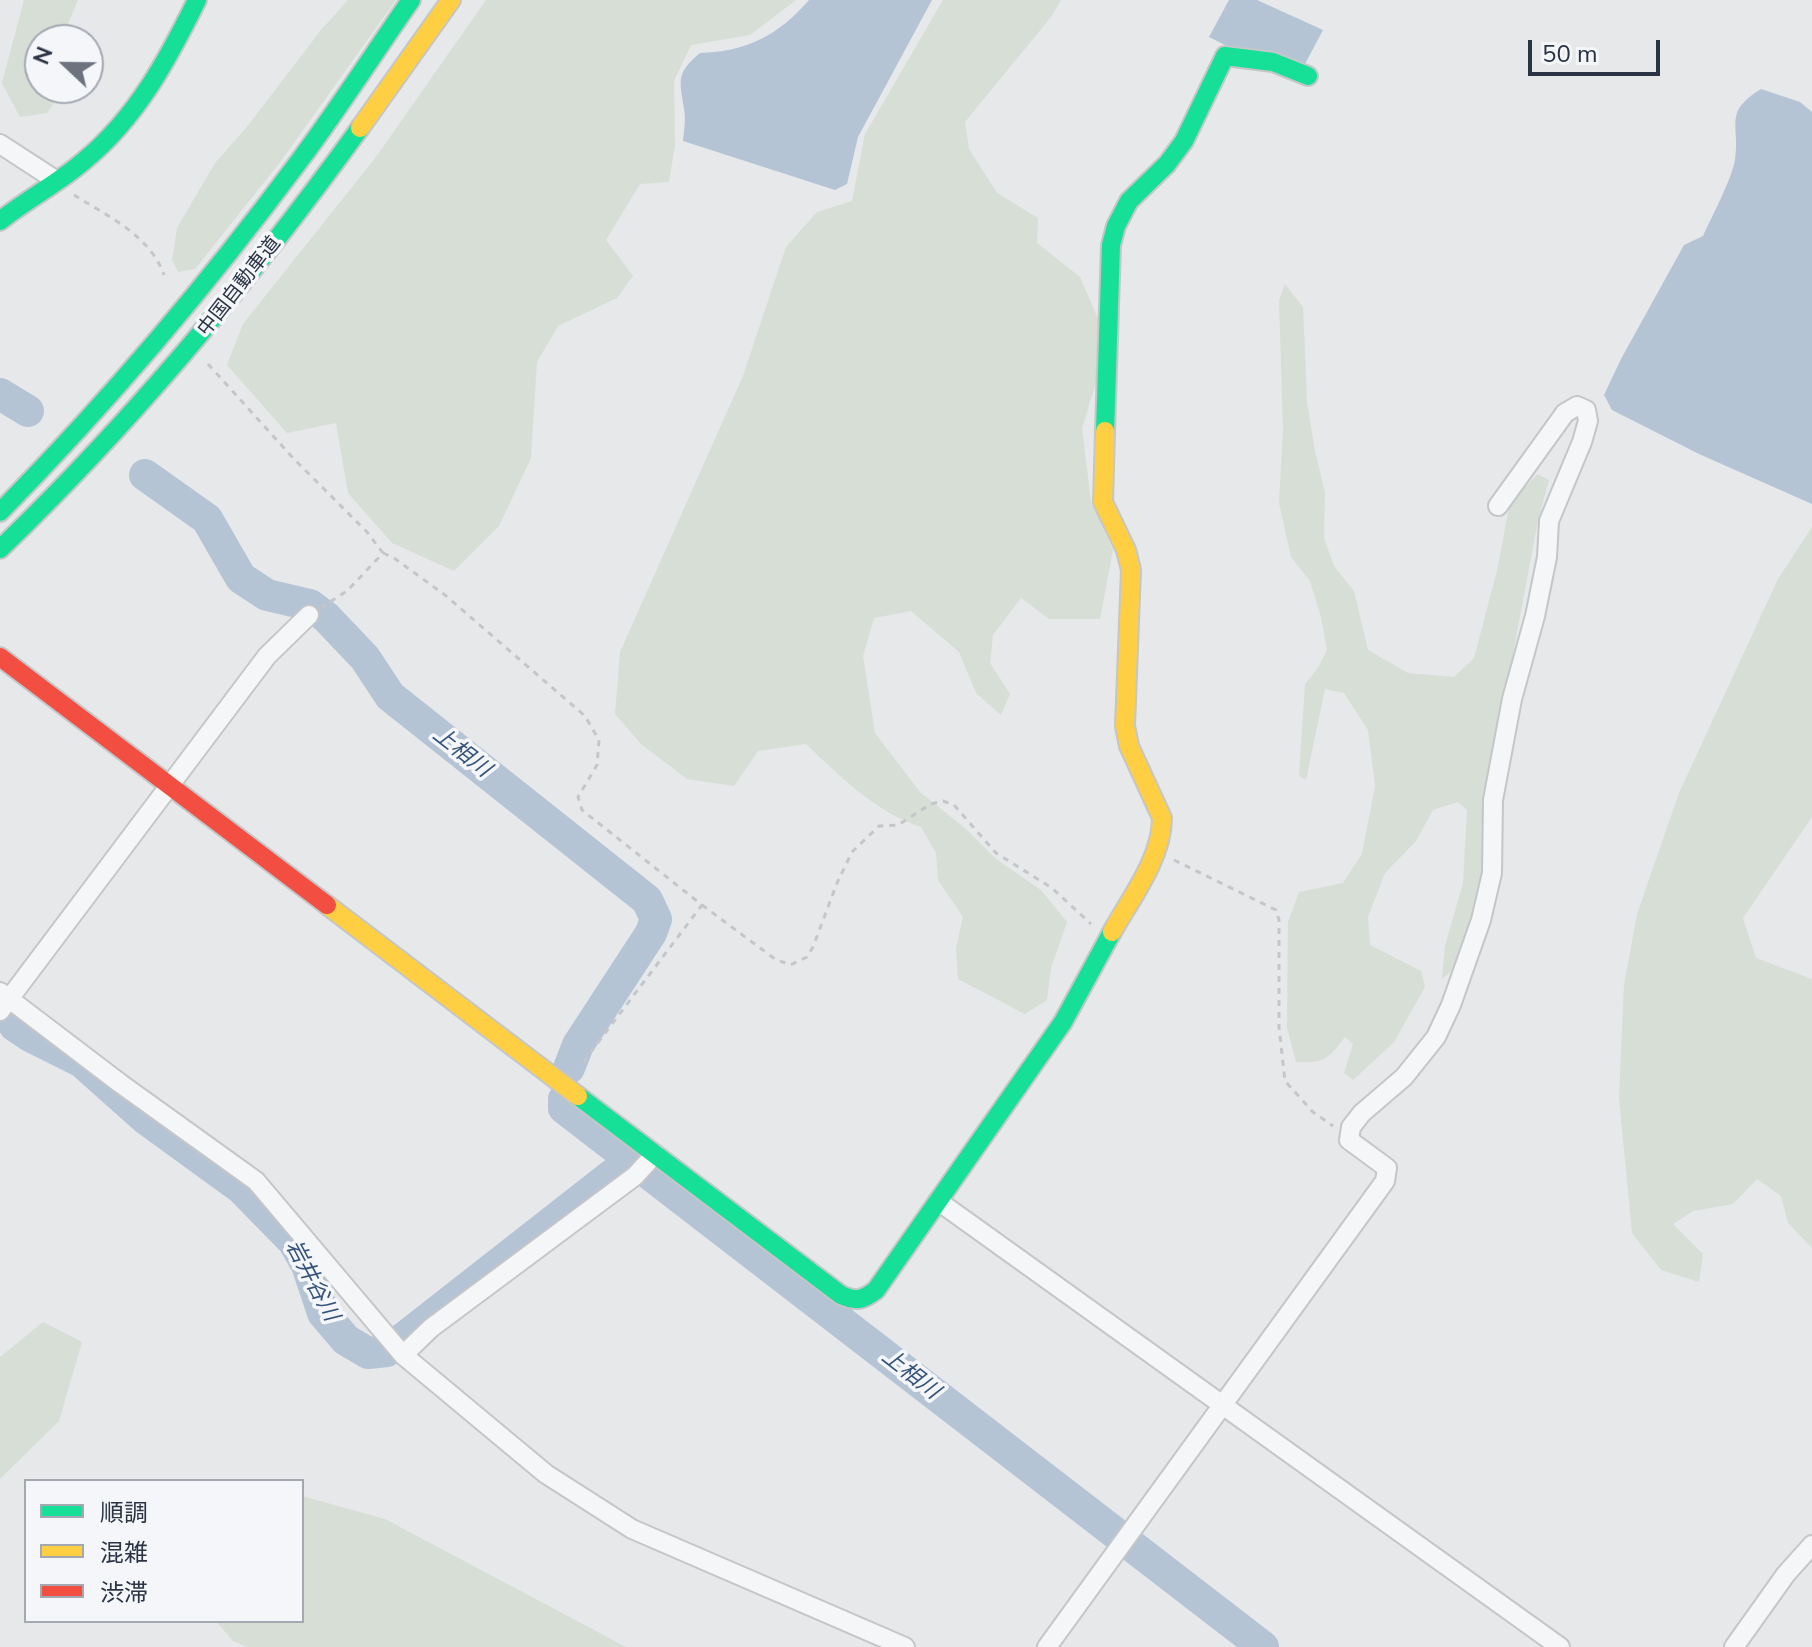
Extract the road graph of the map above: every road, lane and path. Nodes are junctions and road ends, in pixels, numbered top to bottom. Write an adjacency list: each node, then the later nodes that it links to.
1 (197, 0): 6 (main road)
2 (411, 0): 11 (main road, 中国自動車道)
3 (451, 0): 12 (main road, 中国自動車道)
4 (1308, 76): 17 (main road)
5 (0, 144): 6 (street)
6 (57, 181): 7 (main road); 8 (path)
7 (0, 221)
8 (164, 275)
9 (208, 364): 13 (path)
10 (1498, 506): 22 (street)
11 (0, 512)
12 (0, 549)
13 (383, 553): 14 (path); 18 (path)
14 (309, 615): 16 (street)
15 (0, 657): 16 (main road)
16 (170, 787): 20 (street); 21 (main road)
17 (1156, 851): 19 (main road); 22 (path)
18 (702, 905): 19 (path); 21 (path)
19 (1108, 939): 24 (main road)
20 (4, 1001): 25 (street)
21 (572, 1091): 23 (main road)
22 (1351, 1127): 26 (street)
23 (652, 1158): 24 (main road); 25 (street)
24 (938, 1201): 26 (street)
25 (398, 1349): 28 (street)
26 (1222, 1405): 29 (street); 30 (street)
27 (1812, 1545): 31 (street)
28 (905, 1647)
29 (1047, 1647)
30 (1560, 1647)
31 (1734, 1647)

